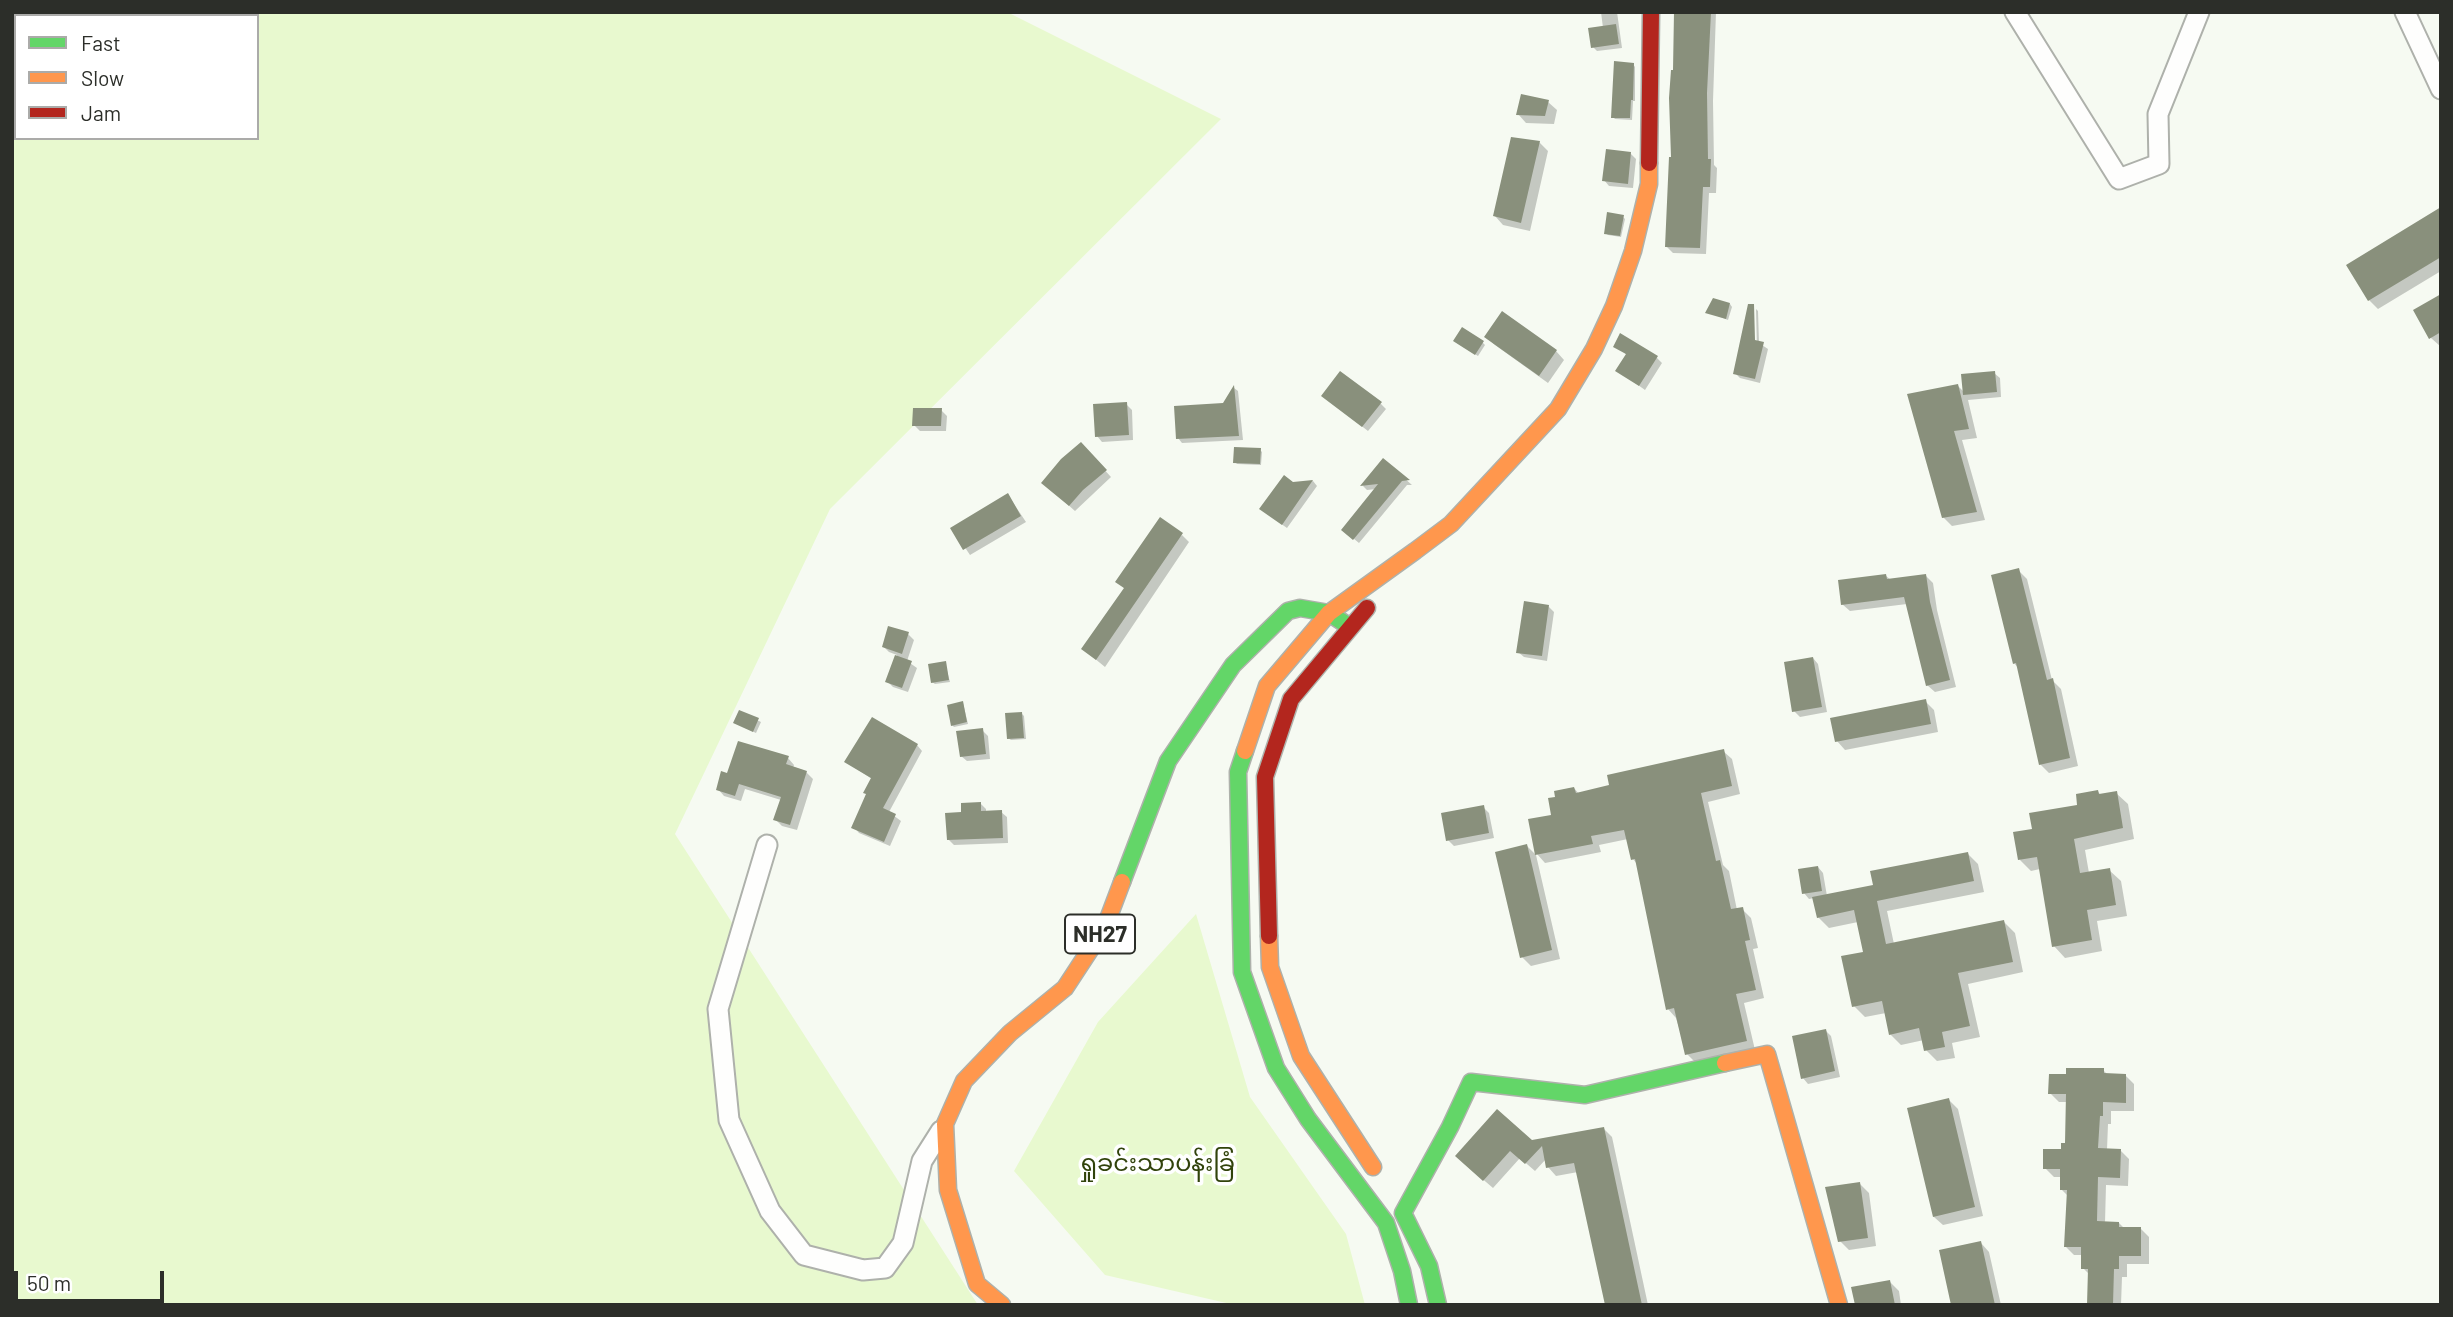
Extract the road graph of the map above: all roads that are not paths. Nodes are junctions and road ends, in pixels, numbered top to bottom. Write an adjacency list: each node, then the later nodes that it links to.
1 (1651, 12): 6 (main road)
2 (2015, 12): 3 (street)
3 (2199, 12)
4 (2405, 12): 5 (street)
5 (2441, 89)
6 (1415, 551): 7 (main road); 8 (main road)
7 (1329, 614): 8 (main road, NH27); 10 (main road, NH27); 13 (main road)
8 (1350, 627): 11 (main road)
9 (767, 845): 10 (street)
10 (945, 1124): 14 (main road, NH27)
11 (1382, 1180)
12 (1429, 1266): 13 (main road); 16 (main road); 17 (main road)
13 (1402, 1271): 15 (main road)
14 (1002, 1305)
15 (1409, 1305)
16 (1438, 1305)
17 (1839, 1305)

